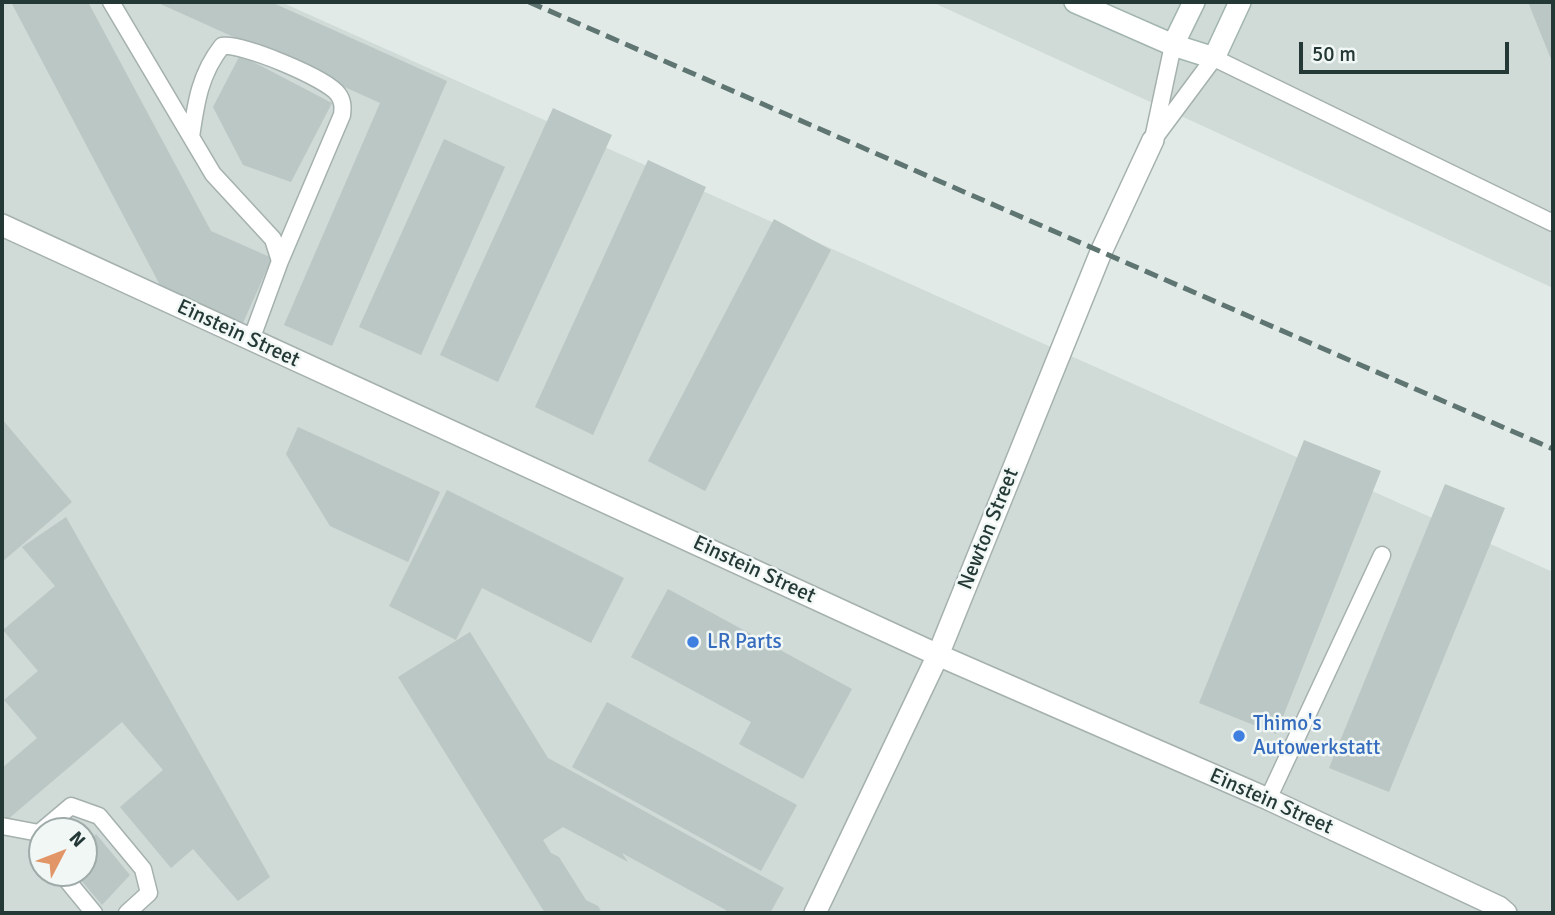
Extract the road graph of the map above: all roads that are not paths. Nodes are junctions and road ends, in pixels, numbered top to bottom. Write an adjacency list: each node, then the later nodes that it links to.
1 (111, 2): 7 (lane)
2 (1074, 2): 5 (street)
3 (1194, 2): 5 (street)
4 (1240, 2): 6 (street)
5 (1173, 45): 6 (street); 8 (lane, Newton Street)
6 (1214, 58): 8 (lane, Newton Street); 9 (lane)
7 (191, 137): 11 (lane); 11 (lane)
8 (1153, 140): 14 (street, Newton Street)
9 (1553, 223)
10 (2, 225): 12 (street, Einstein Street)
11 (279, 261): 12 (lane)
12 (251, 340): 14 (street, Einstein Street)
13 (1382, 555): 15 (lane)
14 (938, 655): 15 (street, Einstein Street); 22 (street, Newton Street)
15 (1268, 799): 23 (street, Einstein Street)
16 (60, 817): 21 (lane)
17 (2, 826): 18 (lane)
18 (28, 833)
19 (72, 887): 20 (lane)
20 (93, 913)
21 (127, 913)
22 (815, 913)
23 (1506, 913)

